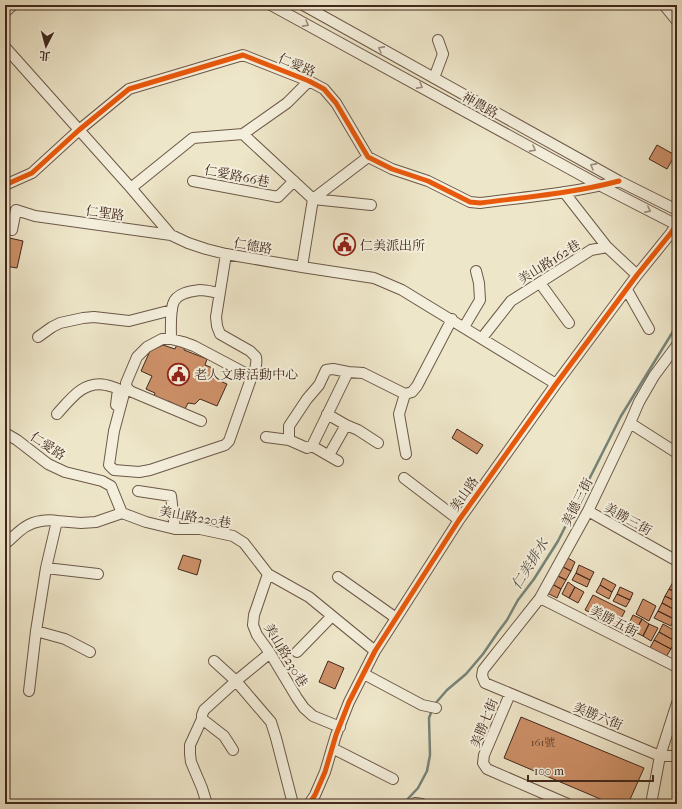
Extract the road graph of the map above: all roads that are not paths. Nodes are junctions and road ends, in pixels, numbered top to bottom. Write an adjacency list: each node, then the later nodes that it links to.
1 (12, 5): 5 (street)
2 (271, 5): 18 (street, 神農路, one-way to 18)
3 (303, 5): 9 (street, 神農路, one-way to 3)
4 (664, 5): 6 (street)
5 (5, 12)
6 (677, 21)
7 (438, 40): 9 (street)
8 (7, 53): 11 (street, 仁德路)
9 (434, 78): 16 (street, 神農路, one-way to 9)
10 (309, 81): 11 (street, 仁愛路); 12 (street, 仁愛路); 13 (street, 仁愛路)
11 (79, 130): 17 (street, 仁愛路); 19 (street, 仁德路)
12 (244, 134): 15 (street); 19 (street)
13 (368, 157): 20 (street); 21 (street)
14 (193, 181): 15 (street, 仁愛路66巷)
15 (294, 181): 21 (street)
16 (619, 181): 18 (street); 23 (street, 神農路)
17 (5, 184)
18 (601, 186): 20 (street); 24 (street, 神農路, one-way to 24)
19 (131, 188): 26 (street, 仁德路)
20 (564, 192): 27 (street)
21 (313, 199): 22 (street); 29 (street)
22 (371, 205)
23 (677, 210)
24 (677, 224): 31 (street, 美山路)
25 (12, 230): 26 (street, 仁聖路)
26 (170, 235): 28 (street, 仁德路)
27 (607, 247): 31 (street); 32 (street, 美山路162巷)
28 (226, 254): 29 (street, 仁德路); 34 (street)
29 (302, 267): 36 (street, 仁德路)
30 (476, 271): 38 (street)
31 (637, 275): 33 (street, 美山路)
32 (540, 282): 37 (street); 41 (street, 美山路162巷)
33 (627, 290): 39 (street); 46 (street, 美山路)
34 (219, 292): 35 (street); 45 (street)
35 (172, 310): 40 (street); 42 (street)
36 (452, 319): 38 (street, 仁德路); 48 (street)
37 (568, 322)
38 (464, 326): 41 (street, 仁德路)
39 (649, 329)
40 (38, 337)
41 (482, 338): 46 (street, 仁德路)
42 (171, 339): 45 (street); 47 (street)
43 (677, 345): 52 (street, 美德三街)
44 (348, 372): 48 (street); 50 (street); 56 (street)
45 (253, 373): 47 (street)
46 (556, 384): 68 (street, 美山路)
47 (126, 386): 51 (street)
48 (405, 394): 60 (street)
49 (57, 414): 64 (street)
50 (327, 414): 53 (street); 58 (street)
51 (201, 421)
52 (630, 423): 59 (street); 66 (street, 美德三街)
53 (346, 425): 57 (street); 61 (street)
54 (5, 433): 64 (street, 仁愛路)
55 (266, 436): 56 (street)
56 (289, 440): 58 (street)
57 (378, 443)
58 (312, 446): 61 (street)
59 (677, 453)
60 (406, 454)
61 (329, 455): 62 (street)
62 (338, 460)
63 (404, 478): 68 (street)
64 (102, 481): 67 (street)
65 (138, 491): 70 (street)
66 (588, 511): 72 (street, 美勝三街); 77 (street, 美德三街)
67 (122, 513): 69 (street); 70 (street, 美山路220巷)
68 (459, 520): 79 (street, 美山路)
69 (57, 521): 71 (street); 73 (street)
70 (175, 529): 75 (street, 美山路220巷)
71 (5, 544)
72 (677, 561)
73 (46, 568): 74 (street); 80 (street)
74 (98, 574)
75 (268, 574): 78 (street, 美山路220巷); 84 (street, 美山路230巷)
76 (338, 577): 79 (street)
77 (540, 598): 86 (street, 美勝五街); 90 (street, 美德三街)
78 (332, 616): 81 (street, 美山路220巷); 83 (street)
79 (396, 618): 81 (street, 美山路)
80 (36, 631): 82 (street); 89 (street)
81 (375, 651): 87 (street, 美山路)
82 (90, 652)
83 (297, 652)
84 (270, 653): 88 (street); 94 (street, 美山路230巷)
85 (214, 661): 88 (street)
86 (677, 667)
87 (364, 674): 92 (street); 94 (street, 美山路)
88 (236, 681): 93 (street); 102 (street)
89 (29, 691)
90 (510, 694): 97 (street, 美勝六街); 105 (street, 美勝七街)
91 (677, 703): 97 (street)
92 (433, 707)
93 (202, 719): 96 (street); 101 (street)
94 (340, 727): 95 (street, 美山路)
95 (332, 748): 99 (street); 100 (street, 美山路)
96 (233, 750)
97 (660, 756): 98 (street, 美勝六街); 106 (street)
98 (677, 756)
99 (393, 779)
100 (313, 801)
101 (207, 804)
102 (293, 804)
103 (414, 804): 104 (street)
104 (422, 804)
105 (568, 804)
106 (651, 804)

